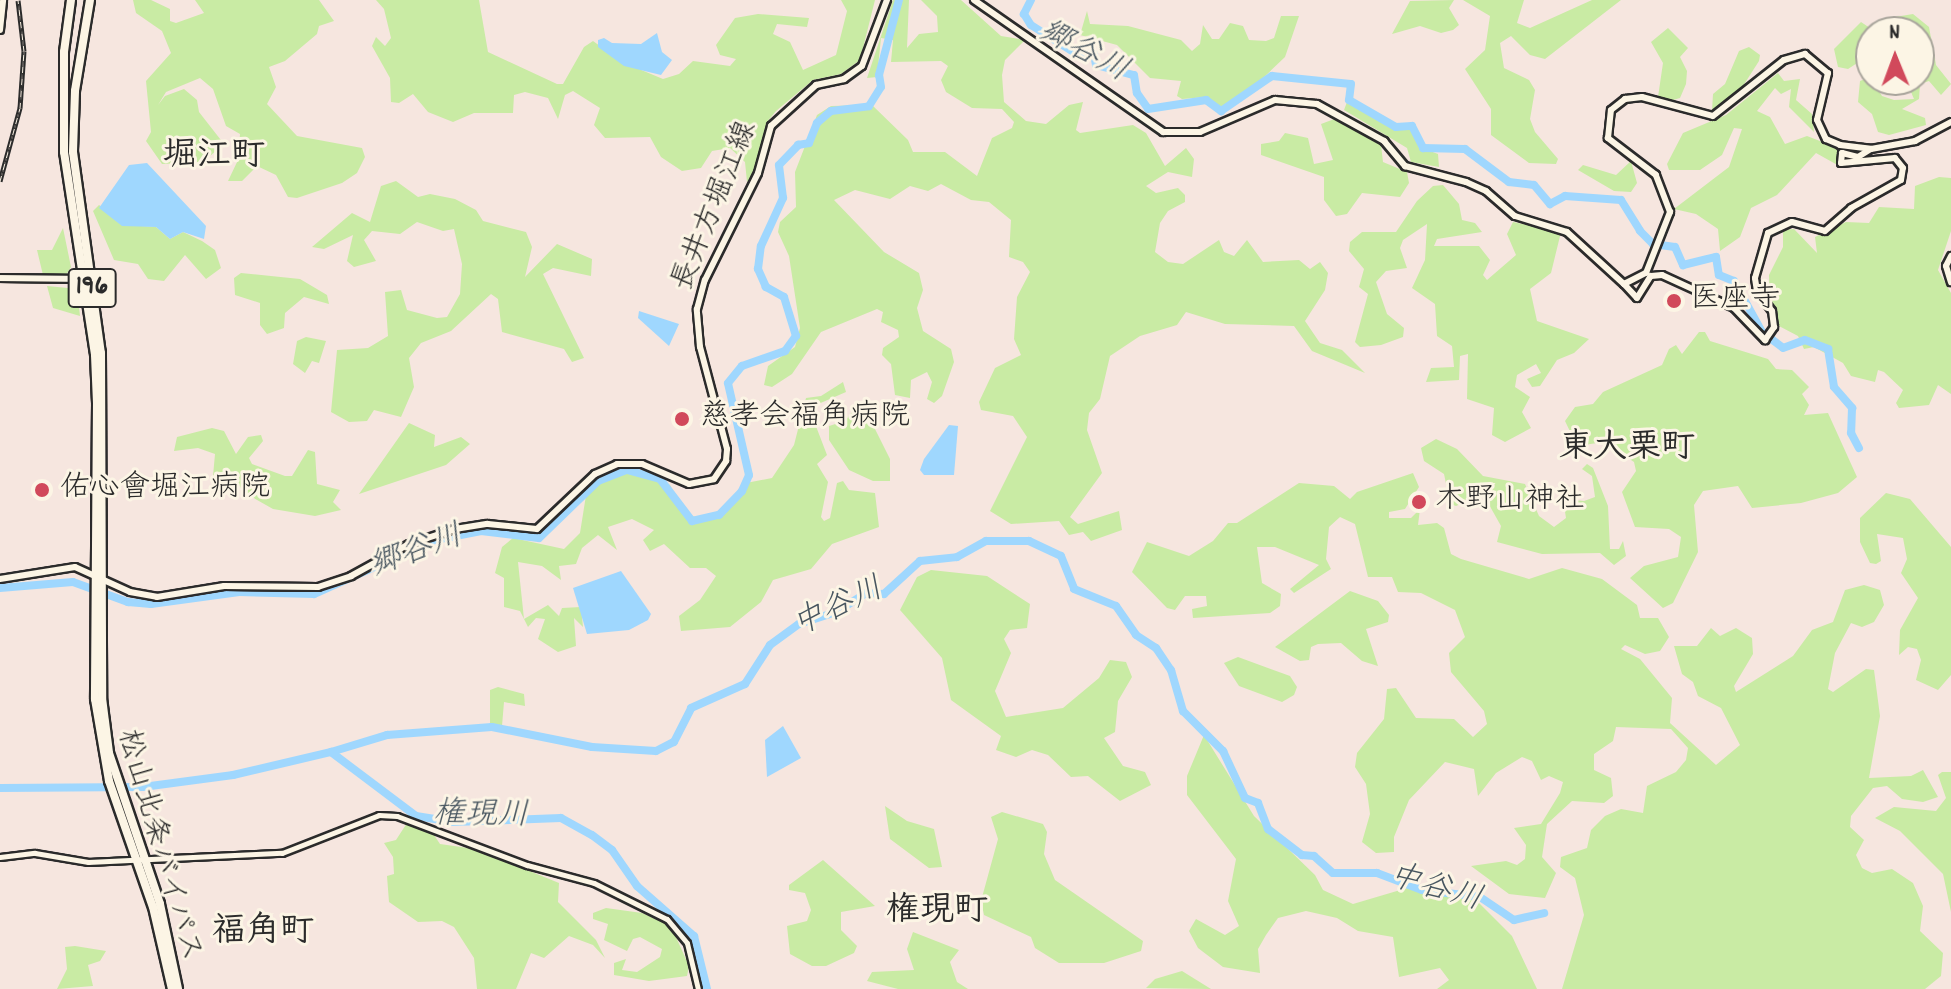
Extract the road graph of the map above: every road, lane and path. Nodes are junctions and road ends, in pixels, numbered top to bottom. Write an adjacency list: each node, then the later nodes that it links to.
1 (3, 0): 6 (main road)
2 (71, 0): 11 (highway, 松山北条バイパス / 196)
3 (90, 0): 11 (highway, 松山北条バイパス / 196)
4 (887, 0): 15 (main road, 長井方堀江線)
5 (974, 0): 13 (main road)
6 (0, 30)
7 (1951, 122): 8 (main road)
8 (1841, 149): 13 (main road); 13 (main road)
9 (1951, 256): 12 (main road)
10 (0, 278): 11 (main road)
11 (87, 279): 15 (highway, 松山北条バイパス / 196)
12 (1951, 282)
13 (1624, 284)
14 (0, 579): 15 (main road, 長井方堀江線)
15 (98, 579): 17 (highway, 松山北条バイパス / 196)
16 (0, 857): 17 (street)
17 (140, 859): 18 (highway, 松山北条バイパス / 196); 19 (highway, 松山北条バイパス / 196); 20 (street)
18 (172, 989)
19 (178, 989)
20 (698, 989)

